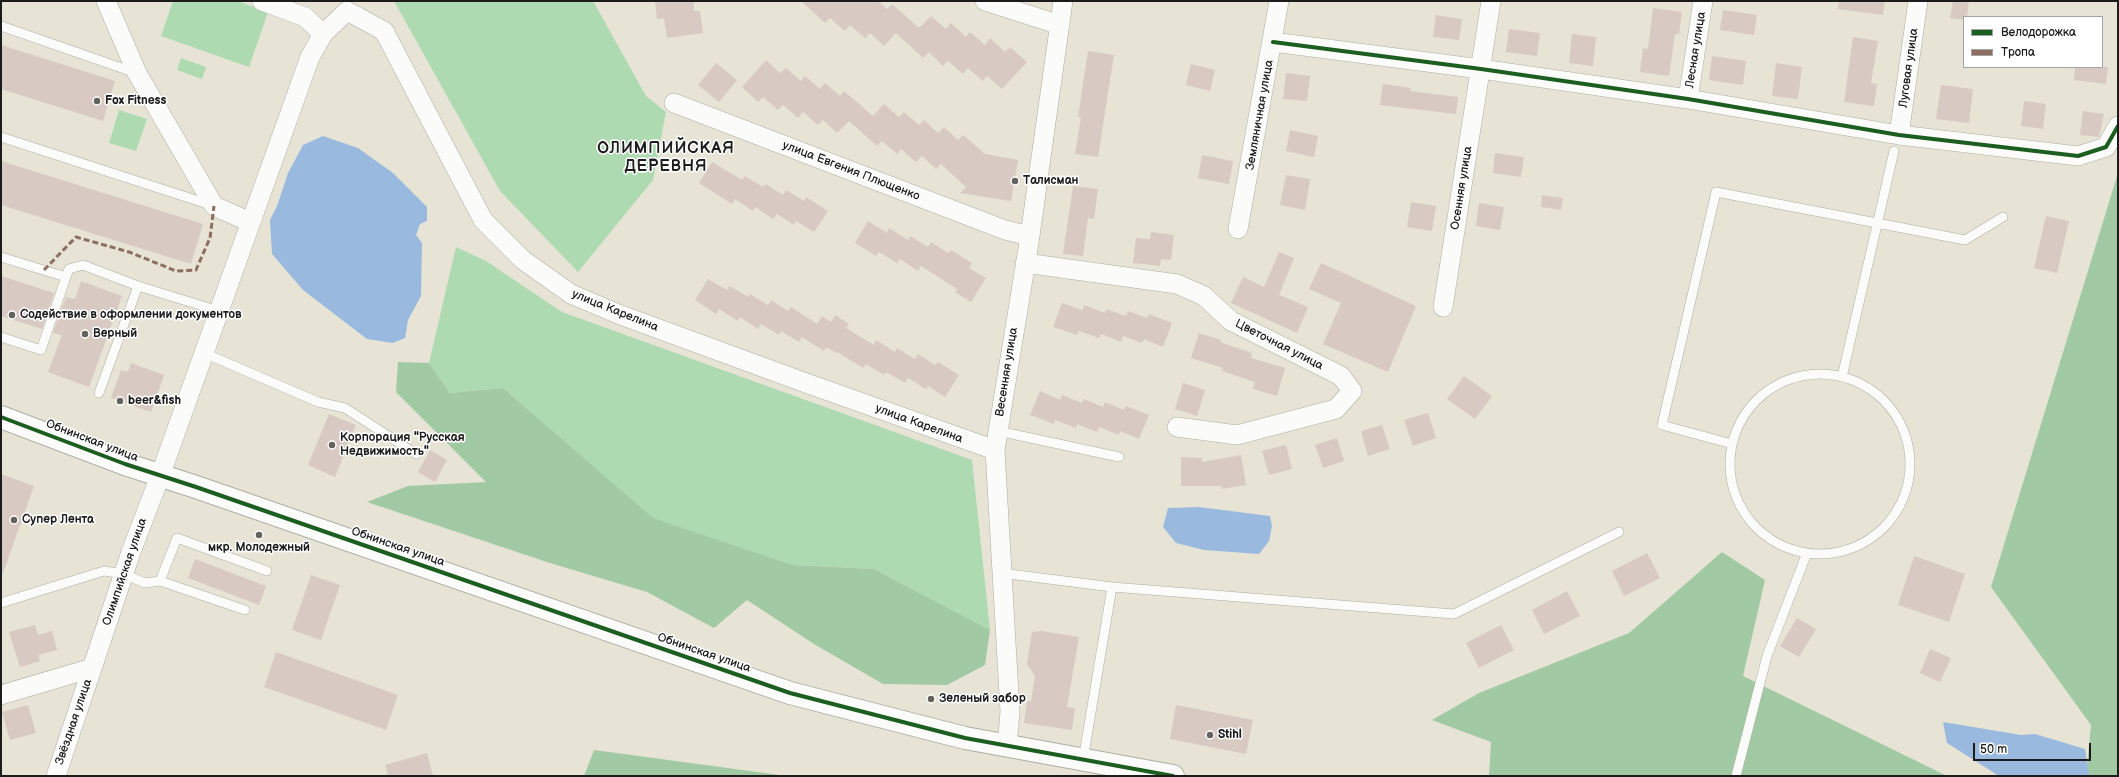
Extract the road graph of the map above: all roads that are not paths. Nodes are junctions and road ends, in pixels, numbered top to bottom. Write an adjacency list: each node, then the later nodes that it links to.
1 (106, 1): 15 (street)
2 (262, 1): 12 (street)
3 (985, 1): 11 (street)
4 (1063, 1): 11 (street, Весенняя улица)
5 (1279, 1): 13 (street, Земляничная улица)
6 (1491, 1): 14 (street, Осенняя улица)
7 (1703, 1): 16 (street, Лесная улица)
8 (1918, 1): 20 (street, Луговая улица)
9 (348, 6): 12 (street, Олимпийская улица); 41 (street, улица Карелина)
10 (1, 26): 15 (lane)
11 (1060, 26): 26 (street, Весенняя улица)
12 (323, 34): 23 (street, Олимпийская улица)
13 (1273, 42): 14 (street); 25 (street, Земляничная улица)
14 (1481, 69): 16 (street); 31 (street, Осенняя улица)
15 (137, 73): 21 (street)
16 (1688, 99): 20 (street)
17 (674, 104): 26 (street, улица Евгения Плющенко)
18 (2118, 126): 20 (street)
19 (1, 136): 21 (lane)
20 (1896, 143): 24 (lane)
21 (214, 206): 23 (street)
22 (2003, 216): 24 (lane)
23 (250, 222): 32 (street, Олимпийская улица)
24 (1878, 222): 35 (lane); 40 (lane)
25 (1238, 229)
26 (1030, 236): 28 (street, Весенняя улица)
27 (1, 257): 29 (lane)
28 (1025, 263): 38 (street, Цветочная улица); 39 (street, Весенняя улица)
29 (66, 277): 30 (lane); 33 (lane)
30 (138, 286): 32 (lane); 36 (lane)
31 (1443, 307)
32 (219, 311): 34 (street, Олимпийская улица)
33 (1, 337)
34 (204, 353): 42 (lane); 44 (street, Олимпийская улица)
35 (1842, 377): 40 (lane); 46 (lane)
36 (99, 393)
37 (1, 417): 44 (street, Обнинская улица)
38 (1177, 428)
39 (998, 431): 41 (street, Весенняя улица); 43 (lane)
40 (1732, 444): 46 (lane)
41 (995, 450): 48 (street, Весенняя улица)
42 (416, 454)
43 (1119, 457)
44 (160, 476): 49 (street, Олимпийская улица); 56 (street, Обнинская улица)
45 (1619, 532): 51 (lane)
46 (1807, 554): 60 (lane)
47 (267, 571): 50 (lane)
48 (1002, 573): 51 (lane); 56 (street, Весенняя улица)
49 (124, 574): 50 (lane); 52 (lane); 54 (street, Олимпийская улица)
50 (160, 581): 53 (lane)
51 (1112, 587): 57 (lane)
52 (1, 603)
53 (245, 610)
54 (92, 668): 55 (street); 58 (street, Звёздная улица)
55 (1, 695)
56 (1007, 746): 57 (street, Обнинская улица)
57 (1084, 760): 59 (street, Обнинская улица)
58 (56, 776)
59 (1173, 776)
60 (1736, 776)

